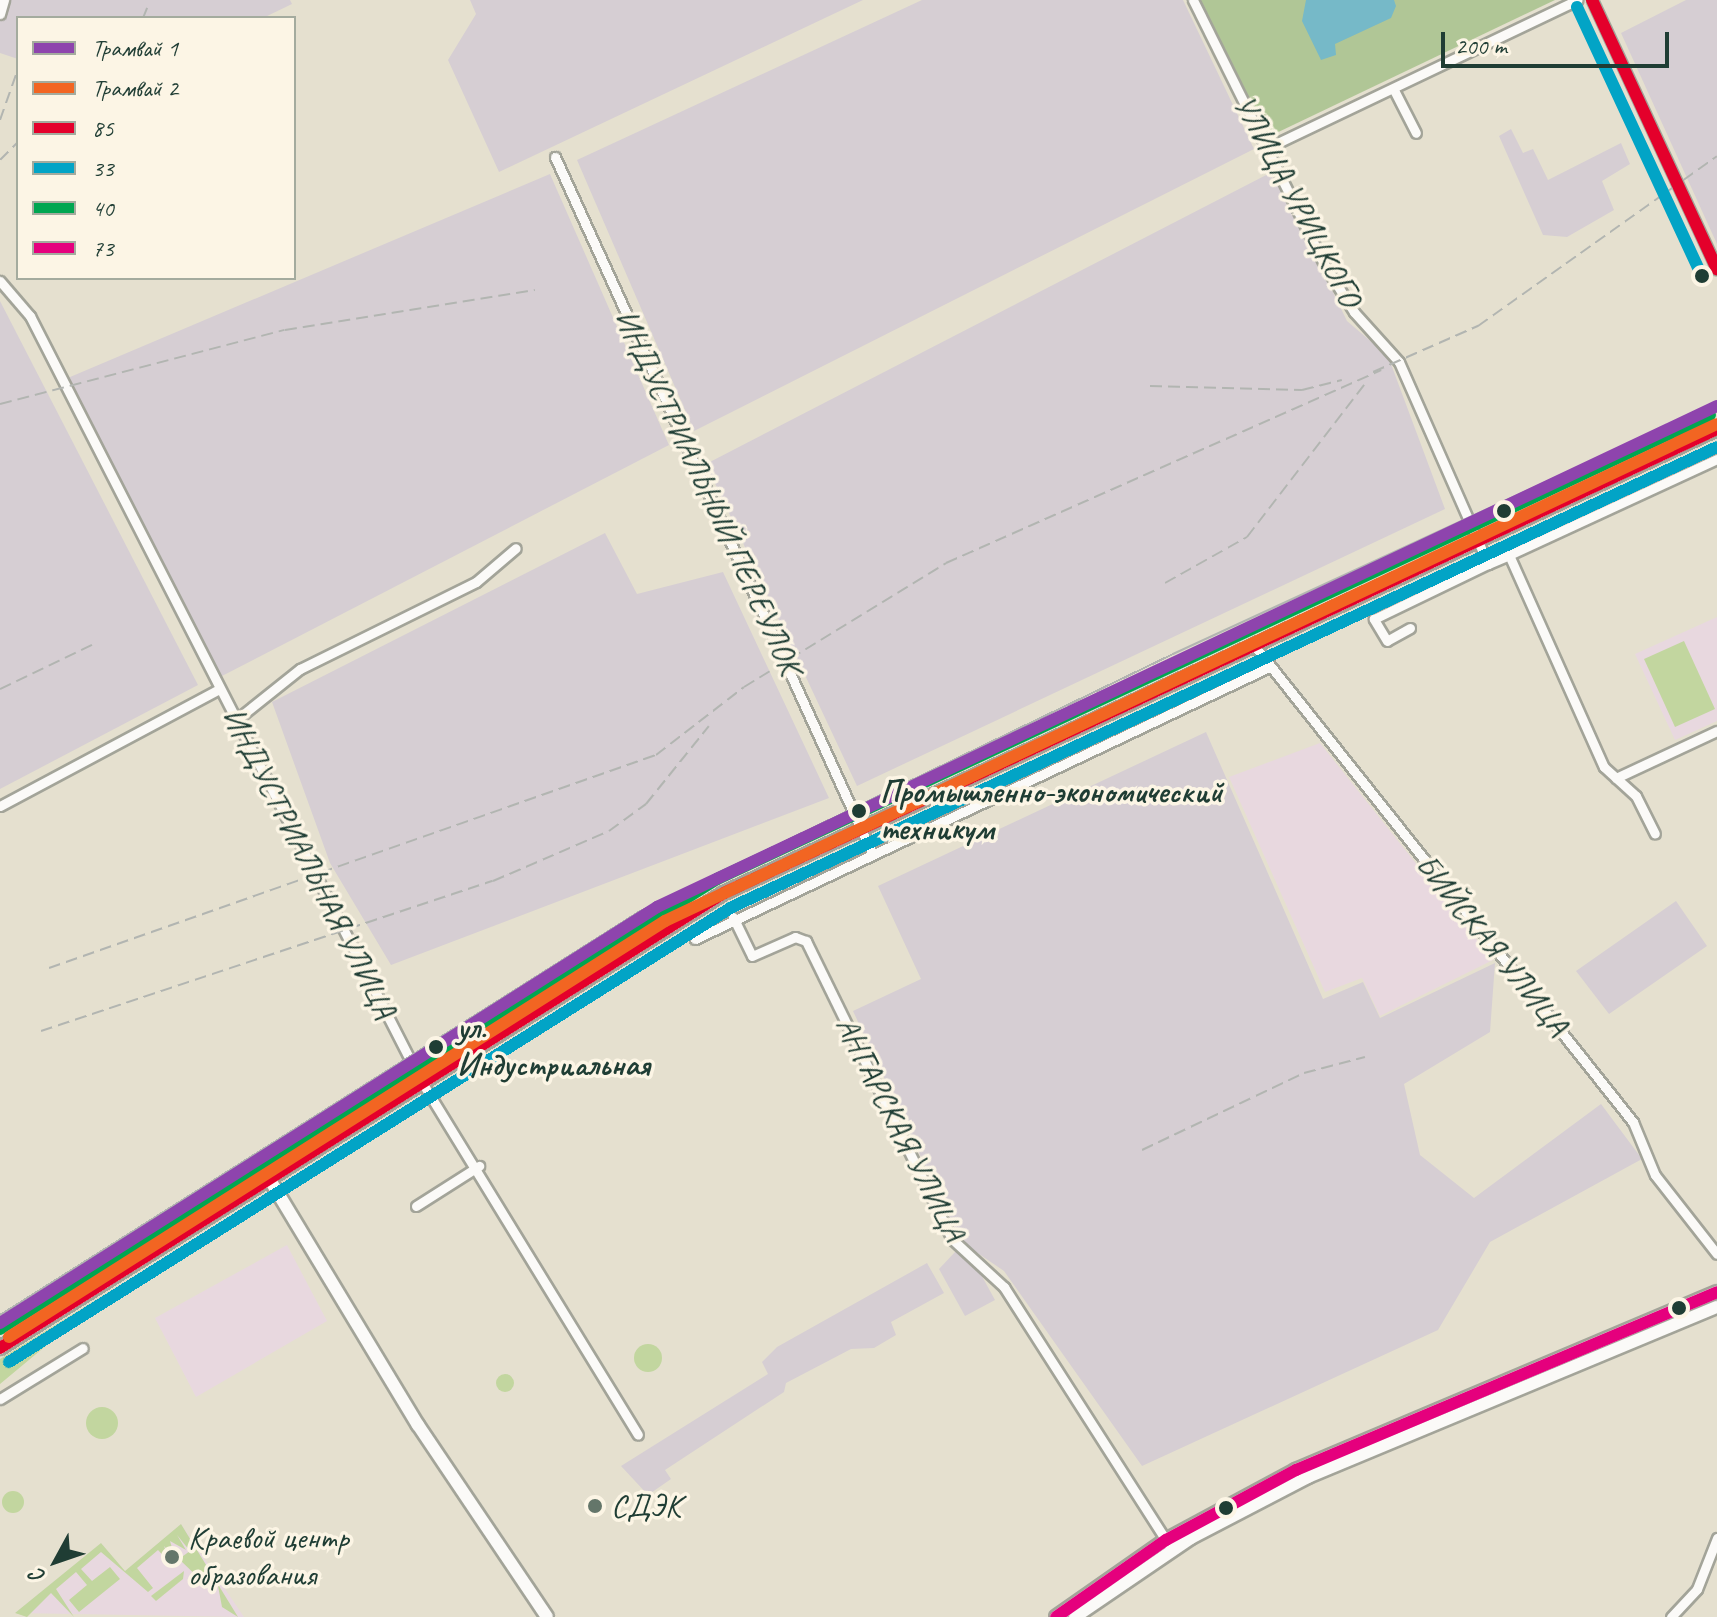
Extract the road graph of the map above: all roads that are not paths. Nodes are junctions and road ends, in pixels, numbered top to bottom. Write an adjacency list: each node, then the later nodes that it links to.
1 (4, 0): 5 (street)
2 (1193, 0): 8 (street, УЛИЦА УРИЦКОГО)
3 (1577, 0): 6 (street)
4 (1592, 0): 10 (street)
5 (0, 14)
6 (1394, 90): 7 (street); 8 (street)
7 (1416, 133)
8 (1267, 148): 14 (street, УЛИЦА УРИЦКОГО)
9 (555, 157): 26 (street, ИНДУСТРИАЛЬНЫЙ ПЕРЕУЛОК)
10 (1717, 269)
11 (0, 281): 21 (street, ИНДУСТРИАЛЬНАЯ УЛИЦА)
12 (1717, 429): 14 (main road)
13 (1717, 459): 16 (street)
14 (1477, 540): 17 (street, УЛИЦА УРИЦКОГО); 19 (main road)
15 (516, 548): 22 (street)
16 (1509, 555): 17 (street); 24 (street)
17 (1488, 564): 18 (street)
18 (1410, 628)
19 (1253, 644): 20 (street, БИЙСКАЯ УЛИЦА); 26 (main road)
20 (1269, 667): 28 (street); 35 (street, БИЙСКАЯ УЛИЦА)
21 (219, 689): 22 (street, ИНДУСТРИАЛЬНАЯ УЛИЦА); 25 (street)
22 (236, 720): 31 (street, ИНДУСТРИАЛЬНАЯ УЛИЦА)
23 (1717, 731): 24 (street)
24 (1616, 778): 27 (street)
25 (0, 806)
26 (861, 827): 28 (street, ИНДУСТРИАЛЬНЫЙ ПЕРЕУЛОК); 31 (main road)
27 (1655, 834)
28 (871, 851): 29 (street)
29 (733, 917): 30 (street); 43 (street, АНГАРСКАЯ УЛИЦА)
30 (695, 939)
31 (420, 1079): 32 (street, ИНДУСТРИАЛЬНАЯ УЛИЦА); 33 (main road)
32 (479, 1166): 34 (street); 41 (street, ИНДУСТРИАЛЬНАЯ УЛИЦА)
33 (267, 1175): 38 (main road); 44 (main road)
34 (416, 1206)
35 (1717, 1254)
36 (1717, 1292): 43 (main road)
37 (1717, 1307): 43 (main road)
38 (0, 1348)
39 (83, 1348): 40 (street)
40 (0, 1399)
41 (638, 1435)
42 (1717, 1538): 47 (street)
43 (1169, 1545): 45 (main road); 46 (main road)
44 (547, 1617)
45 (1056, 1617)
46 (1075, 1617)
47 (1671, 1617)

